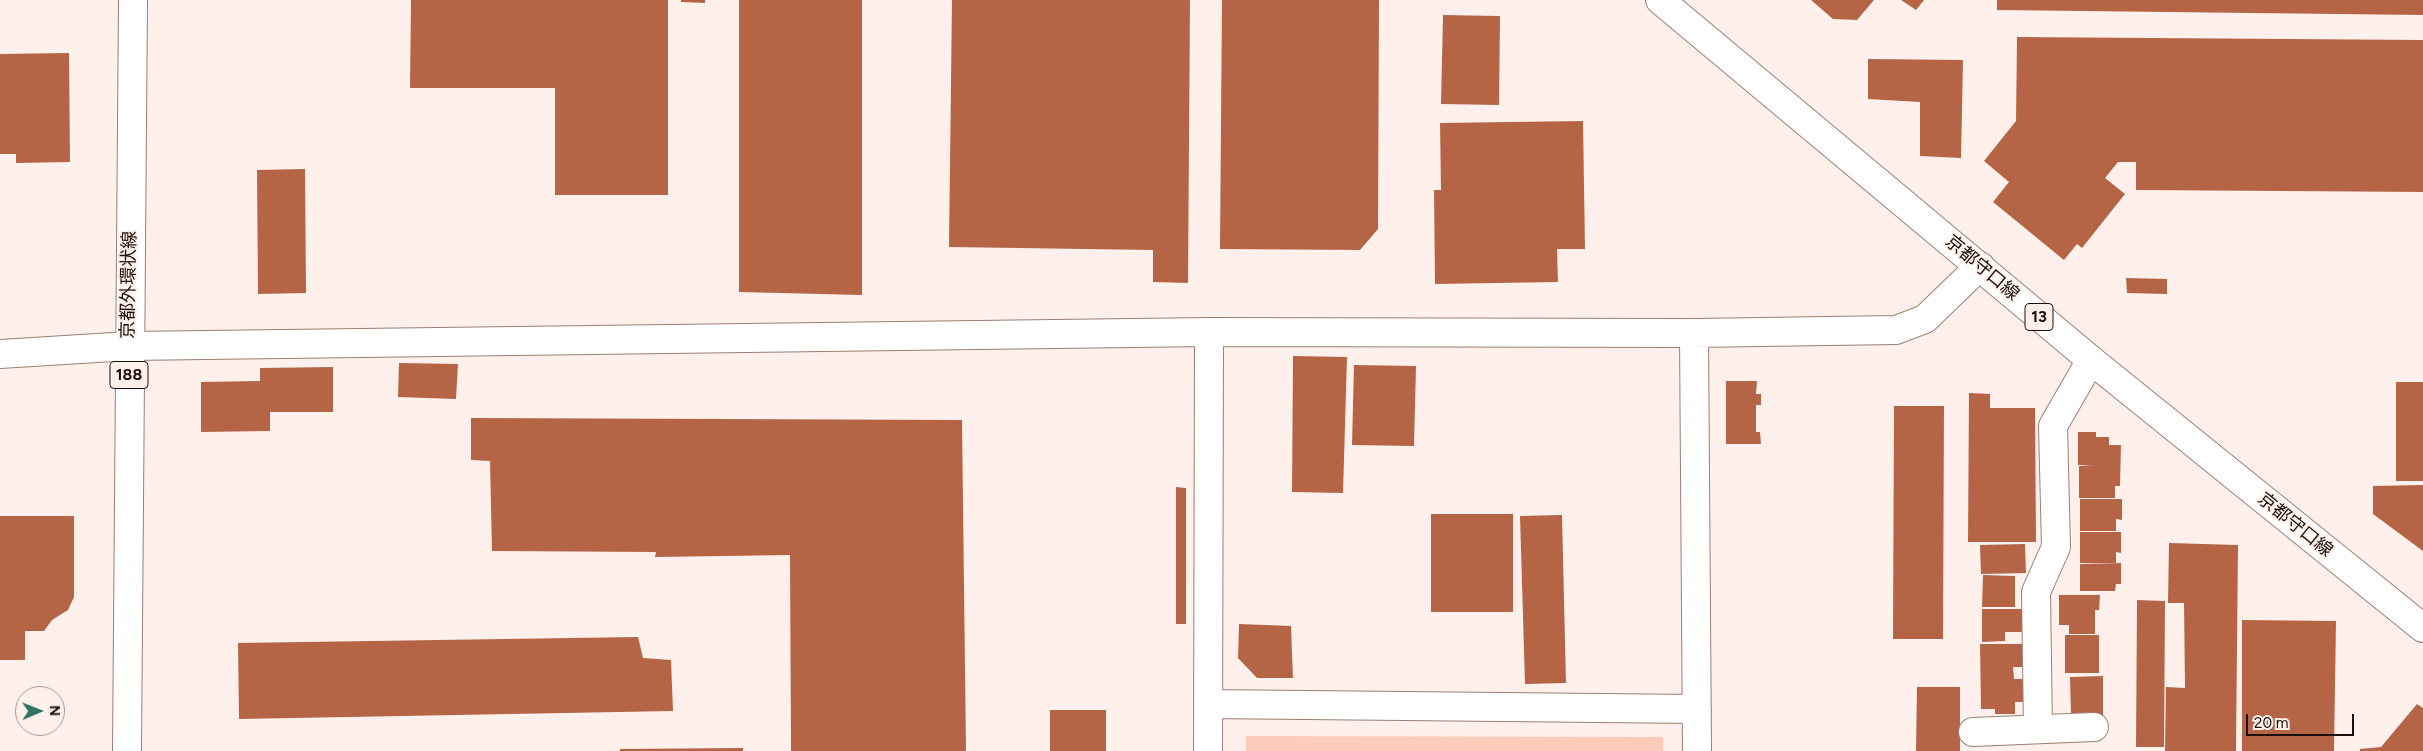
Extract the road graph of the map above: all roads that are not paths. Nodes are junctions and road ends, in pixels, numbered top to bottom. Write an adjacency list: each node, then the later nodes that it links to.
1 (132, 0): 6 (street, 京都外環状線 / 188)
2 (1660, 0): 3 (street, 京都守口線 / 13)
3 (1980, 266): 5 (street); 8 (street, 京都守口線 / 13)
4 (1209, 332): 5 (street); 6 (street); 10 (street)
5 (1694, 333): 11 (street)
6 (129, 346): 7 (street); 15 (street, 京都外環状線 / 188)
7 (0, 354)
8 (2091, 360): 9 (street, 京都守口線 / 13); 13 (street)
9 (2423, 628)
10 (1208, 704): 11 (street); 16 (street)
11 (1697, 709): 17 (street)
12 (2094, 727): 13 (street)
13 (2038, 729): 14 (street)
14 (1973, 732)
15 (128, 751)
16 (1208, 751)
17 (1697, 751)

